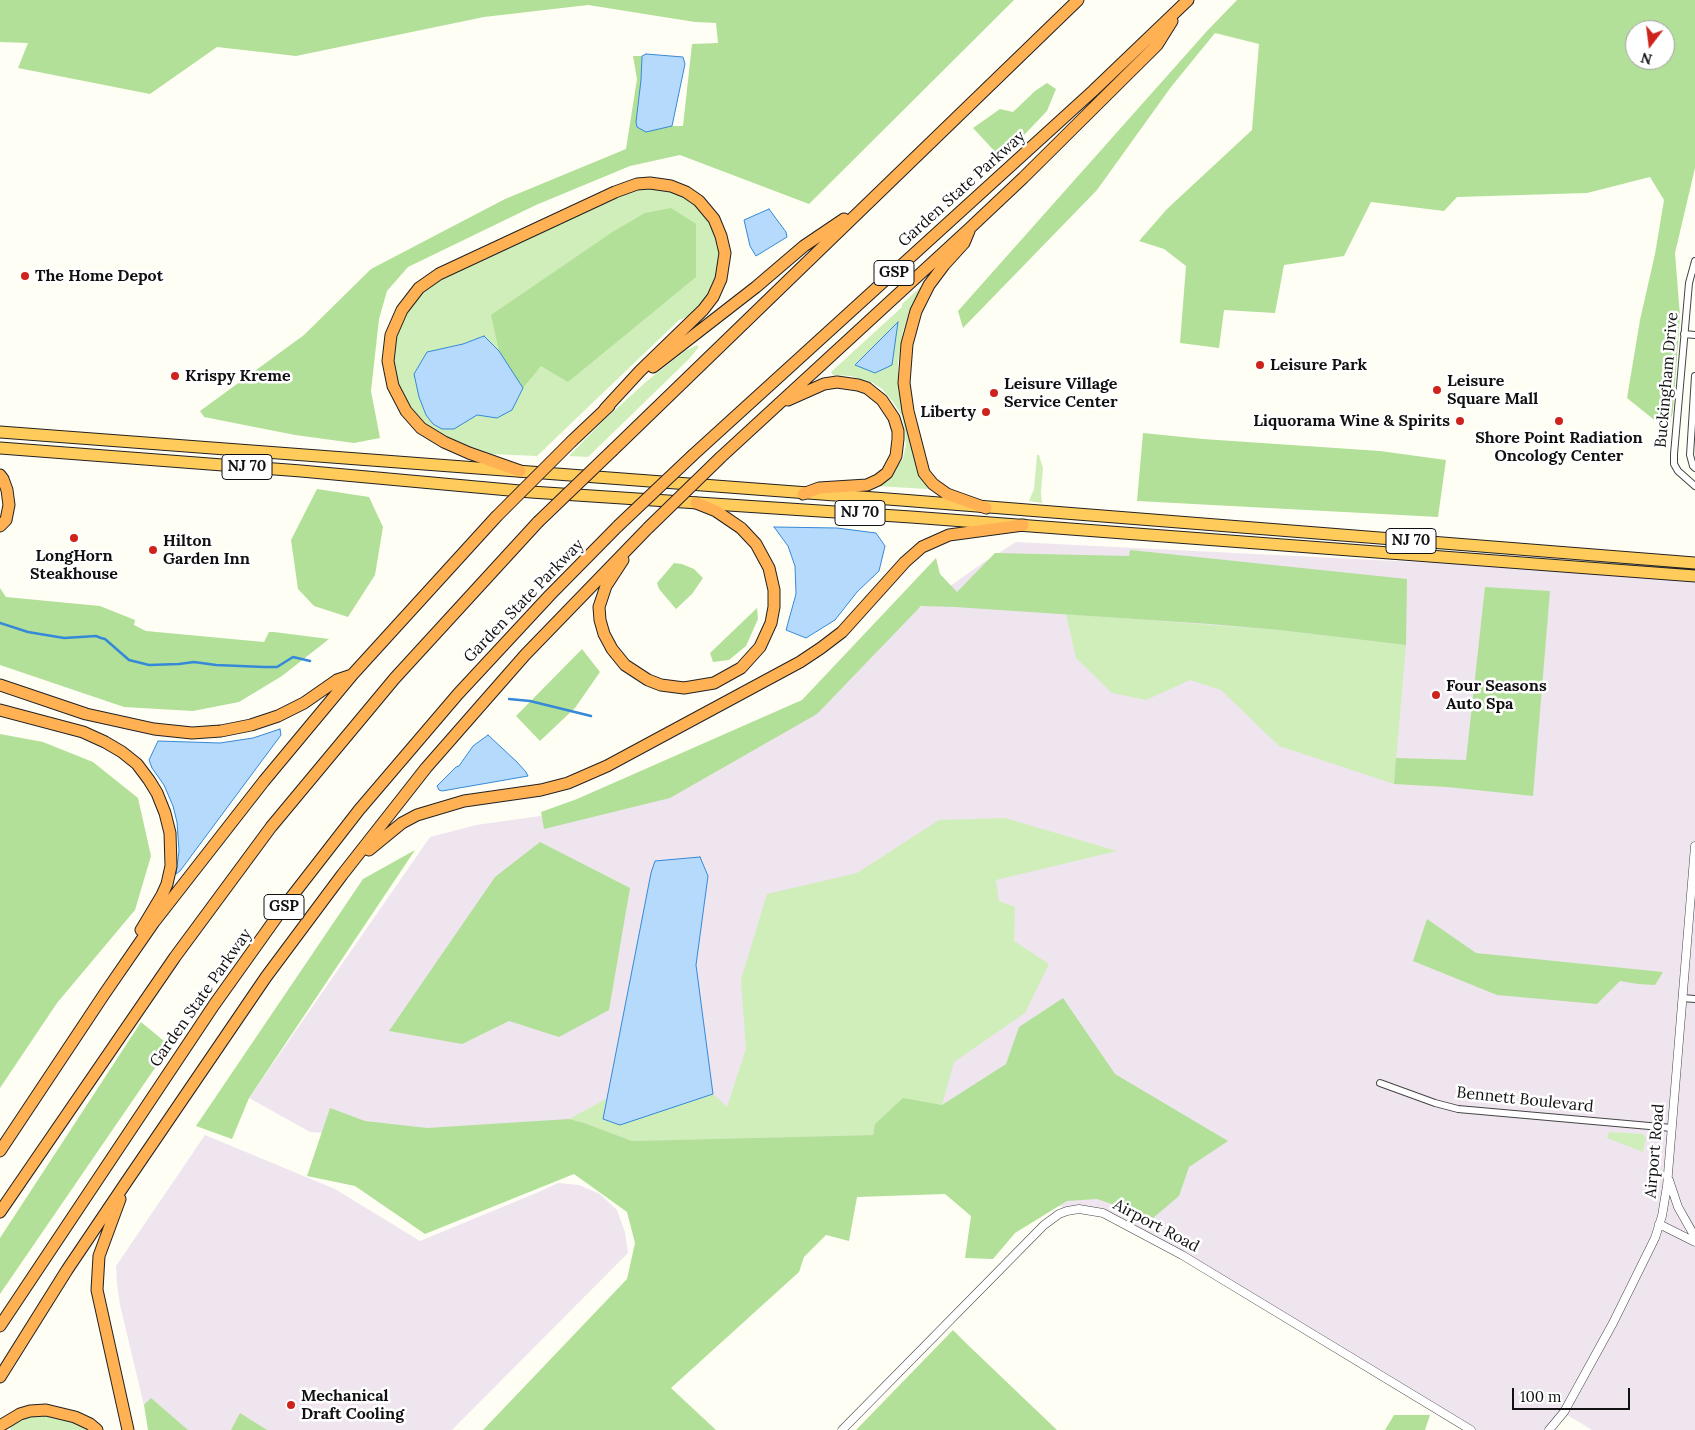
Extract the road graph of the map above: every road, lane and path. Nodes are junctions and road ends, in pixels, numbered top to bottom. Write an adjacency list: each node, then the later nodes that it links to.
1 (1078, 0): 3 (highway)
2 (1185, 3): 4 (highway); 42 (highway, Garden State Parkway / GSP, bridge)
3 (870, 201): 10 (highway); 38 (highway, bridge)
4 (970, 228): 9 (highway); 19 (highway)
5 (1695, 267): 6 (street, Buckingham Drive)
6 (1684, 334): 7 (street); 16 (street, Buckingham Drive)
7 (1695, 334)
8 (1695, 376): 13 (street, Buckingham Drive)
9 (778, 405): 17 (highway); 22 (highway, bridge)
10 (605, 409): 14 (highway); 25 (highway, bridge)
11 (0, 432): 14 (highway, NJ 70)
12 (0, 448): 18 (highway, NJ 70)
13 (1695, 468)
14 (520, 471): 17 (highway, NJ 70)
15 (0, 474): 21 (highway)
16 (1695, 486)
17 (804, 494): 19 (highway, NJ 70)
18 (696, 504): 20 (highway, NJ 70); 22 (highway)
19 (986, 508): 23 (highway, NJ 70)
20 (1023, 525): 24 (highway, NJ 70); 29 (highway)
21 (0, 526)
22 (629, 547): 29 (highway)
23 (1695, 563)
24 (1695, 576)
25 (353, 674): 26 (highway); 30 (highway)
26 (0, 685)
27 (0, 710): 30 (highway)
28 (1695, 846): 31 (street, Airport Road)
29 (342, 875): 37 (highway)
30 (105, 993): 35 (highway)
31 (1682, 998): 32 (street); 34 (street, Airport Road)
32 (1695, 999)
33 (1380, 1083): 34 (street, Bennett Boulevard)
34 (1672, 1128): 36 (street, Airport Road)
35 (0, 1151)
36 (1668, 1176): 39 (street, Airport Road); 40 (street)
37 (127, 1181): 43 (highway); 46 (highway)
38 (0, 1212)
39 (1659, 1224): 41 (street); 49 (street, Airport Road)
40 (1695, 1237)
41 (1695, 1242)
42 (0, 1326)
43 (0, 1377)
44 (0, 1426): 45 (highway)
45 (97, 1430)
46 (128, 1430)
47 (842, 1430): 48 (street, Airport Road)
48 (1471, 1430)
49 (1549, 1430)

